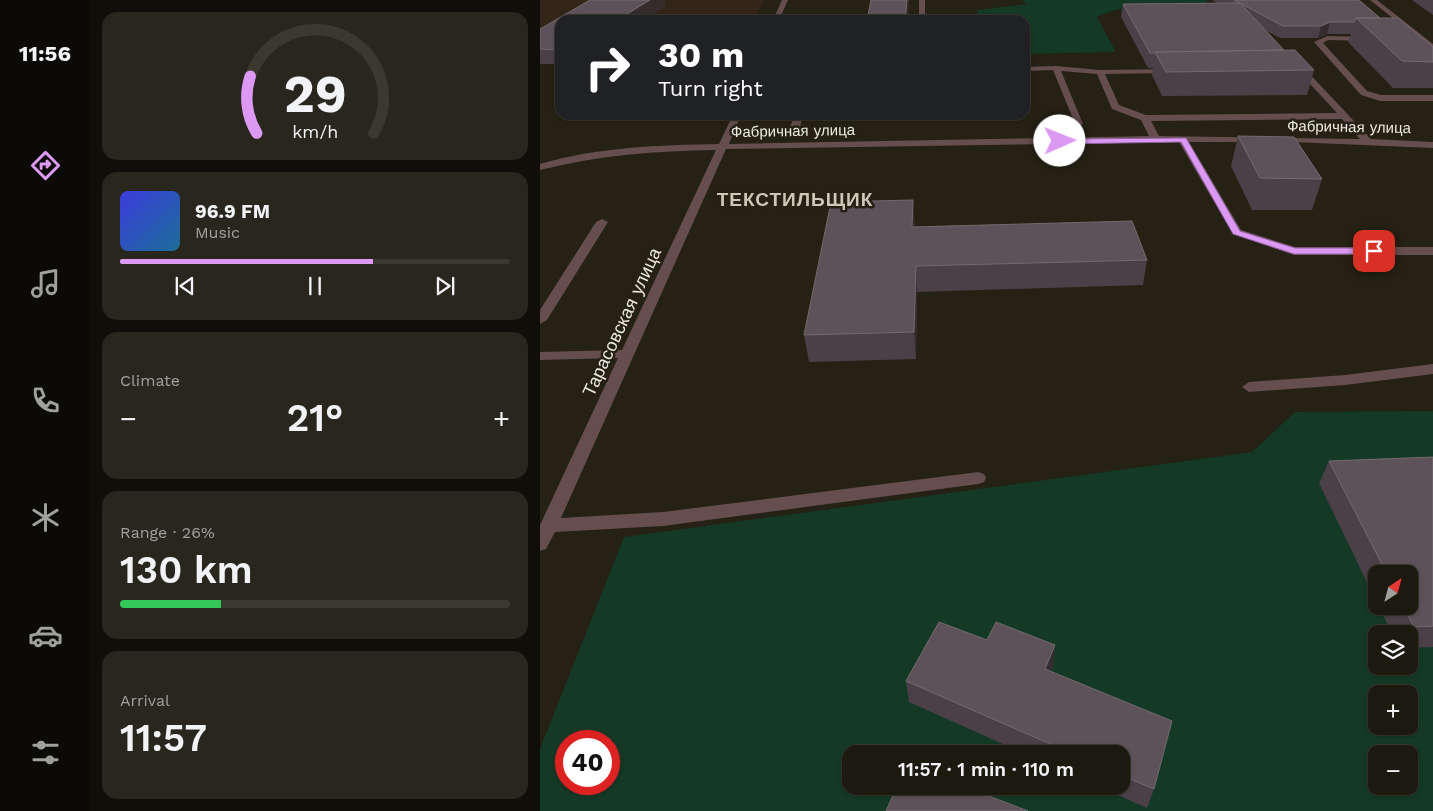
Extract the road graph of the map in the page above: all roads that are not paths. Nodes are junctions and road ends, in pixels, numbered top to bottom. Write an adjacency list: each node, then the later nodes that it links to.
1 (786, 0): 4 (street)
2 (922, 0): 5 (street)
3 (1373, 0): 6 (street)
4 (778, 15)
5 (922, 15)
6 (1414, 33): 7 (street); 10 (street)
7 (1433, 33)
8 (1384, 39): 17 (street)
9 (1402, 39): 10 (street)
10 (1422, 39): 11 (street)
11 (1433, 48)
12 (1056, 68): 13 (street); 16 (street); 22 (street)
13 (1030, 69)
14 (1291, 70): 18 (street)
15 (1176, 71): 16 (street)
16 (1100, 72): 19 (street)
17 (1433, 98)
18 (1344, 116): 19 (street); 26 (street)
19 (1145, 118): 24 (street)
20 (735, 120): 28 (street, Тарасовская улица)
21 (797, 120): 23 (street)
22 (1078, 124)
23 (795, 127)
24 (1156, 140): 25 (street, Фабричная улица); 28 (street, Фабричная улица)
25 (1183, 140): 26 (street, Фабричная улица); 31 (street)
26 (1368, 141): 27 (street, Фабричная улица)
27 (1433, 145)
28 (724, 147): 29 (street, Фабричная улица); 33 (street, Тарасовская улица)
29 (542, 166)
30 (602, 222): 32 (street)
31 (1433, 251)
32 (540, 320)
33 (626, 354): 34 (street); 38 (street, Тарасовская улица)
34 (540, 356)
35 (1433, 369): 36 (street)
36 (1249, 387)
37 (978, 478): 38 (street)
38 (550, 525): 39 (street, Тарасовская улица)
39 (540, 544)

